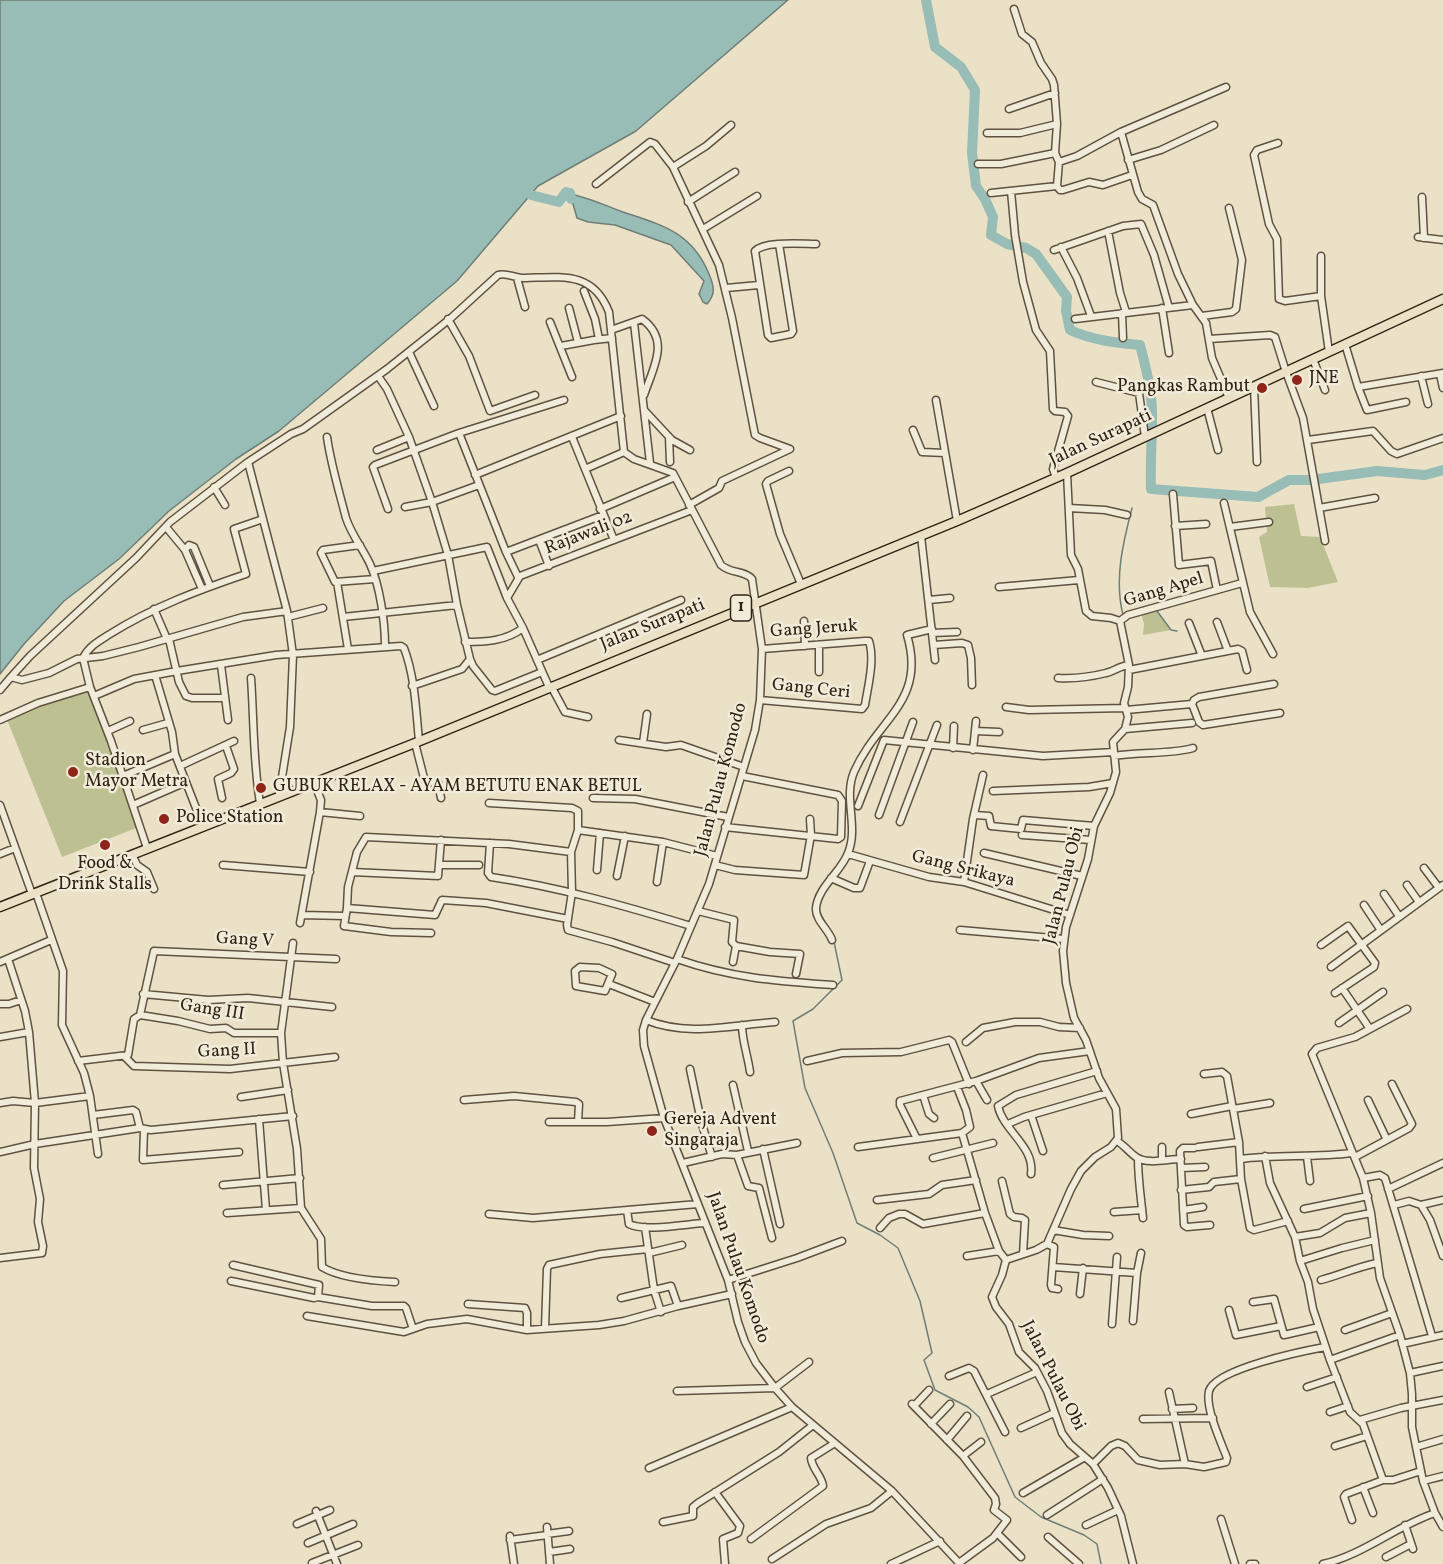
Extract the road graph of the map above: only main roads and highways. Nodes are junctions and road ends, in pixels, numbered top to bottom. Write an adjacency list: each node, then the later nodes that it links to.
1 (1443, 299): 2 (highway, Jalan Surapati / 1)
2 (0, 907)

